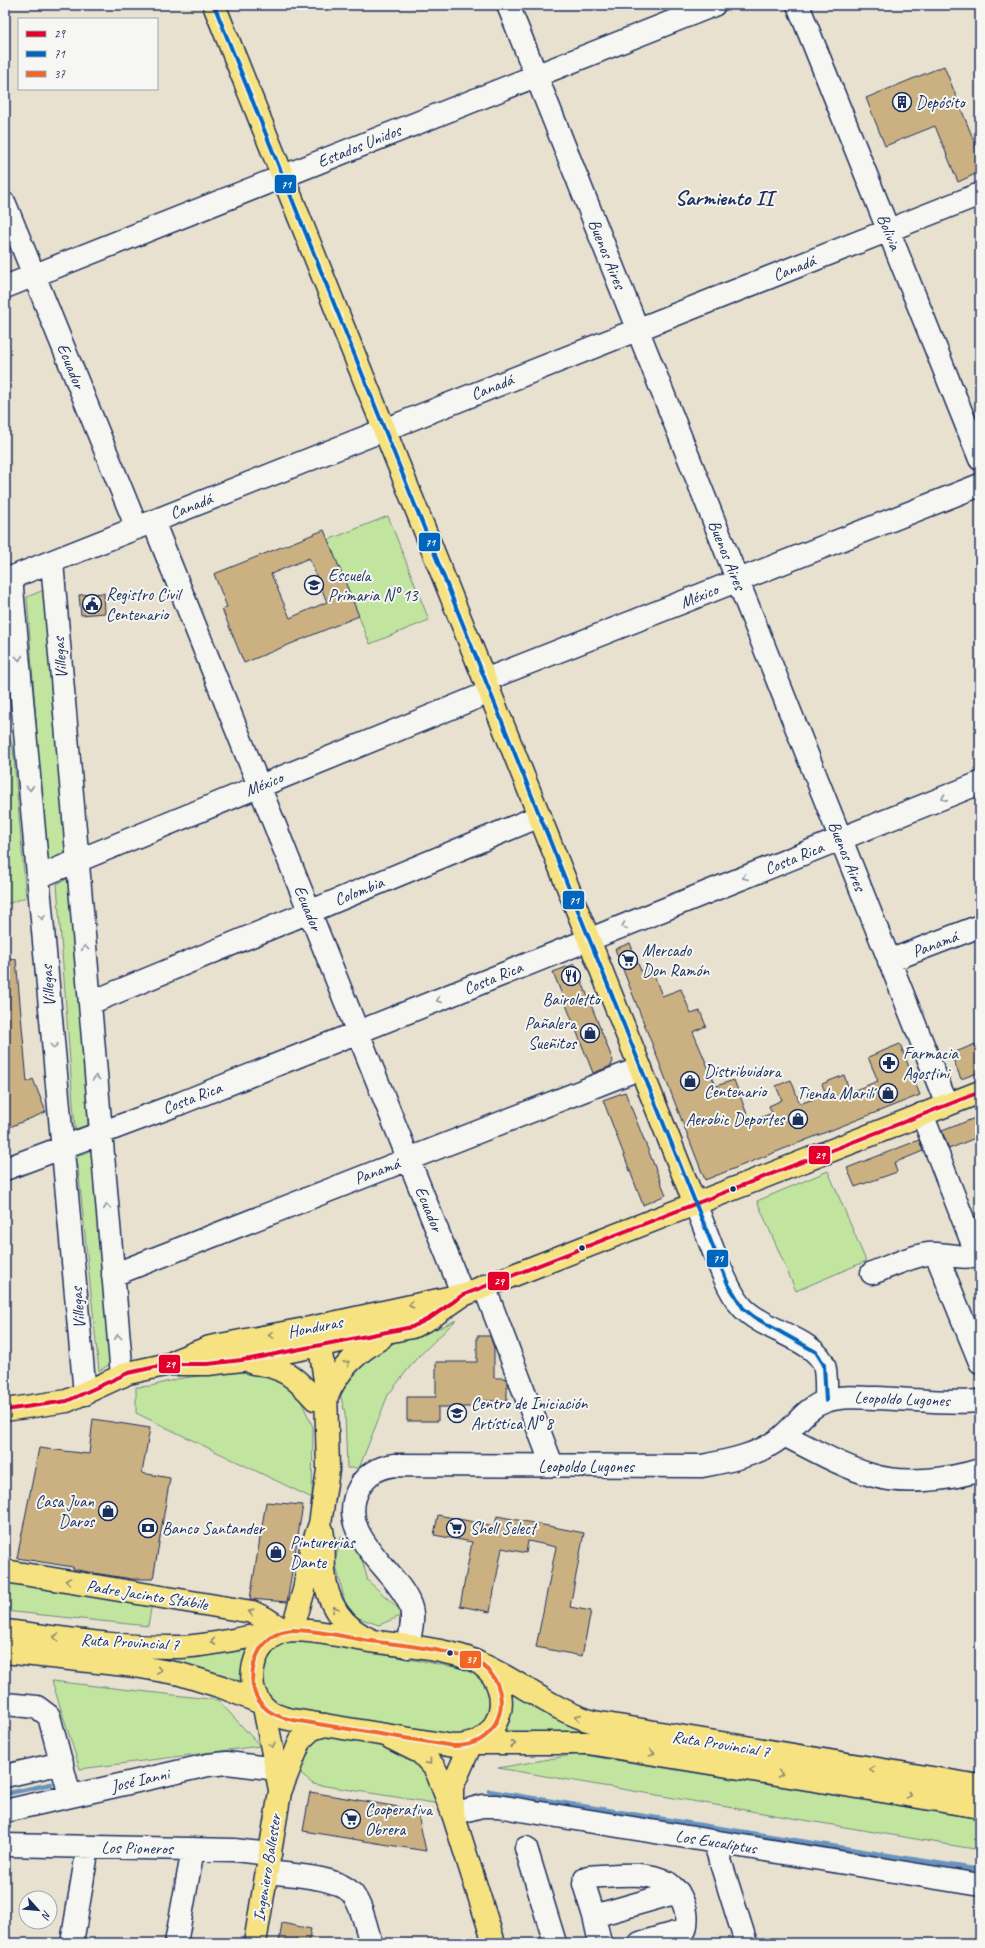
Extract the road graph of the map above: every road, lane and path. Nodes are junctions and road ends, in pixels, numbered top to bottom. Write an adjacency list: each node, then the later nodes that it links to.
1 (214, 5): 6 (main road)
2 (508, 5): 5 (street, Buenos Aires)
3 (714, 5): 5 (street, Estados Unidos)
4 (798, 5): 9 (street, Bolivia)
5 (536, 76): 6 (street, Estados Unidos); 12 (street, Buenos Aires)
6 (283, 176): 10 (street, Estados Unidos); 13 (main road)
7 (980, 194): 9 (street, Canadá)
8 (5, 204): 10 (street, Ecuador)
9 (888, 230): 12 (street, Canadá); 14 (street, Bolivia)
10 (34, 276): 11 (street, Estados Unidos); 16 (street, Ecuador)
11 (5, 287)
12 (637, 330): 13 (street, Canadá); 19 (street, Buenos Aires)
13 (385, 430): 16 (street, Canadá); 20 (main road)
14 (980, 459)
15 (980, 484): 19 (street, México)
16 (145, 524): 17 (street, Canadá); 22 (street, Ecuador)
17 (52, 562): 18 (street, Canadá); 25 (street, Villegas)
18 (8, 579): 26 (street, Villegas, one-way to 26)
19 (738, 580): 20 (street, México); 24 (street, Buenos Aires)
20 (488, 686): 22 (street, México); 23 (main road)
21 (980, 783): 24 (street, Costa Rica, one-way to 24)
22 (259, 786): 25 (street, México); 27 (street, Ecuador)
23 (540, 816): 27 (street, Colombia); 29 (main road)
24 (841, 839): 29 (street, Costa Rica, one-way to 29); 30 (street, Buenos Aires)
25 (77, 861): 26 (street, México); 31 (street, Villegas, one-way to 25)
26 (38, 877): 38 (street, Villegas, one-way to 38)
27 (310, 912): 31 (street, Colombia); 32 (street, Ecuador)
28 (980, 926): 30 (street, Panamá)
29 (589, 940): 32 (street, Costa Rica, one-way to 32); 33 (main road)
30 (890, 961): 35 (street, Buenos Aires)
31 (90, 1003): 37 (street, Villegas, one-way to 31)
32 (358, 1032): 37 (street, Costa Rica); 39 (street, Ecuador)
33 (641, 1068): 39 (street, Panamá); 41 (main road)
34 (980, 1092): 35 (main road, Honduras)
35 (947, 1105): 36 (main road, Honduras)
36 (922, 1114): 41 (main road, Honduras); 43 (street)
37 (101, 1134): 38 (street, Costa Rica); 45 (street, Villegas, one-way to 37)
38 (63, 1147): 40 (street, Costa Rica); 54 (street, Villegas)
39 (408, 1159): 45 (street, Panamá); 47 (street, Ecuador)
40 (5, 1169)
41 (695, 1204): 46 (main road, Honduras); 56 (street)
42 (936, 1254): 43 (street); 44 (street); 51 (street)
43 (978, 1255)
44 (872, 1273)
45 (113, 1275): 53 (street, Villegas, one-way to 45)
46 (484, 1286): 47 (main road, Honduras); 60 (street)
47 (463, 1295): 48 (main road, Honduras); 49 (main road, Honduras, one-way to 49)
48 (391, 1333): 49 (main road, Honduras); 55 (main road, one-way to 48)
49 (312, 1341): 50 (main road, Honduras); 52 (main road, Honduras, one-way to 52); 55 (main road)
50 (236, 1361): 52 (main road, Honduras); 55 (main road)
51 (980, 1362)
52 (169, 1364): 53 (main road, Honduras)
53 (122, 1376): 54 (main road, Honduras)
54 (85, 1394): 58 (main road, Honduras)
55 (321, 1398): 62 (main road)
56 (826, 1401): 57 (street, Leopoldo Lugones); 59 (street, Leopoldo Lugones)
57 (980, 1401)
58 (5, 1410)
59 (784, 1435): 60 (street, Leopoldo Lugones); 61 (street)
60 (552, 1465): 67 (street, Leopoldo Lugones)
61 (980, 1470)
62 (320, 1524): 65 (main road); 66 (main road, one-way to 62)
63 (5, 1571): 65 (main road, Padre Jacinto Stábile, one-way to 63)
64 (5, 1631): 65 (main road, Ruta Provincial 7, one-way to 64)
65 (285, 1631): 66 (main road); 71 (main road, Ingeniero Ballester)
66 (376, 1642): 67 (main road)
67 (408, 1647): 69 (main road)
68 (5, 1652): 71 (main road, Ruta Provincial 7, one-way to 71)
69 (476, 1662): 74 (main road); 78 (main road, Ruta Provincial 7, one-way to 69)
70 (5, 1704): 75 (street)
71 (261, 1705): 72 (main road, Ruta Provincial 7); 76 (main road, Ingeniero Ballester, one-way to 76)
72 (325, 1725): 73 (main road, Ruta Provincial 7); 79 (main road, Ingeniero Ballester)
73 (384, 1735): 74 (main road, Ruta Provincial 7); 83 (main road, one-way to 83)
74 (473, 1744): 81 (main road, Ruta Provincial 7, one-way to 81); 83 (main road)
75 (62, 1764): 77 (street); 80 (street)
76 (277, 1769): 79 (main road, Ingeniero Ballester); 80 (street, José Ianni)
77 (5, 1776)
78 (980, 1786)
79 (280, 1792): 89 (main road, Ingeniero Ballester)
80 (70, 1796): 82 (street, José Ianni)
81 (980, 1807)
82 (5, 1811)
83 (453, 1814): 84 (street, Los Eucaliptus); 97 (main road)
84 (714, 1841): 90 (street, Los Eucaliptus); 101 (street)
85 (5, 1845): 86 (street, Los Pioneros)
86 (88, 1847): 88 (street, Los Pioneros); 93 (street)
87 (526, 1848): 98 (street)
88 (193, 1849): 89 (street, Los Pioneros); 94 (street)
89 (268, 1863): 95 (main road, Ingeniero Ballester); 96 (street, Los Pioneros)
90 (980, 1884)
91 (678, 1892): 92 (street); 92 (street); 100 (street)
92 (594, 1916): 99 (street)
93 (73, 1937)
94 (176, 1943)
95 (255, 1943)
96 (371, 1943)
97 (494, 1943)
98 (555, 1943)
99 (600, 1943)
100 (640, 1943)
101 (746, 1943)

